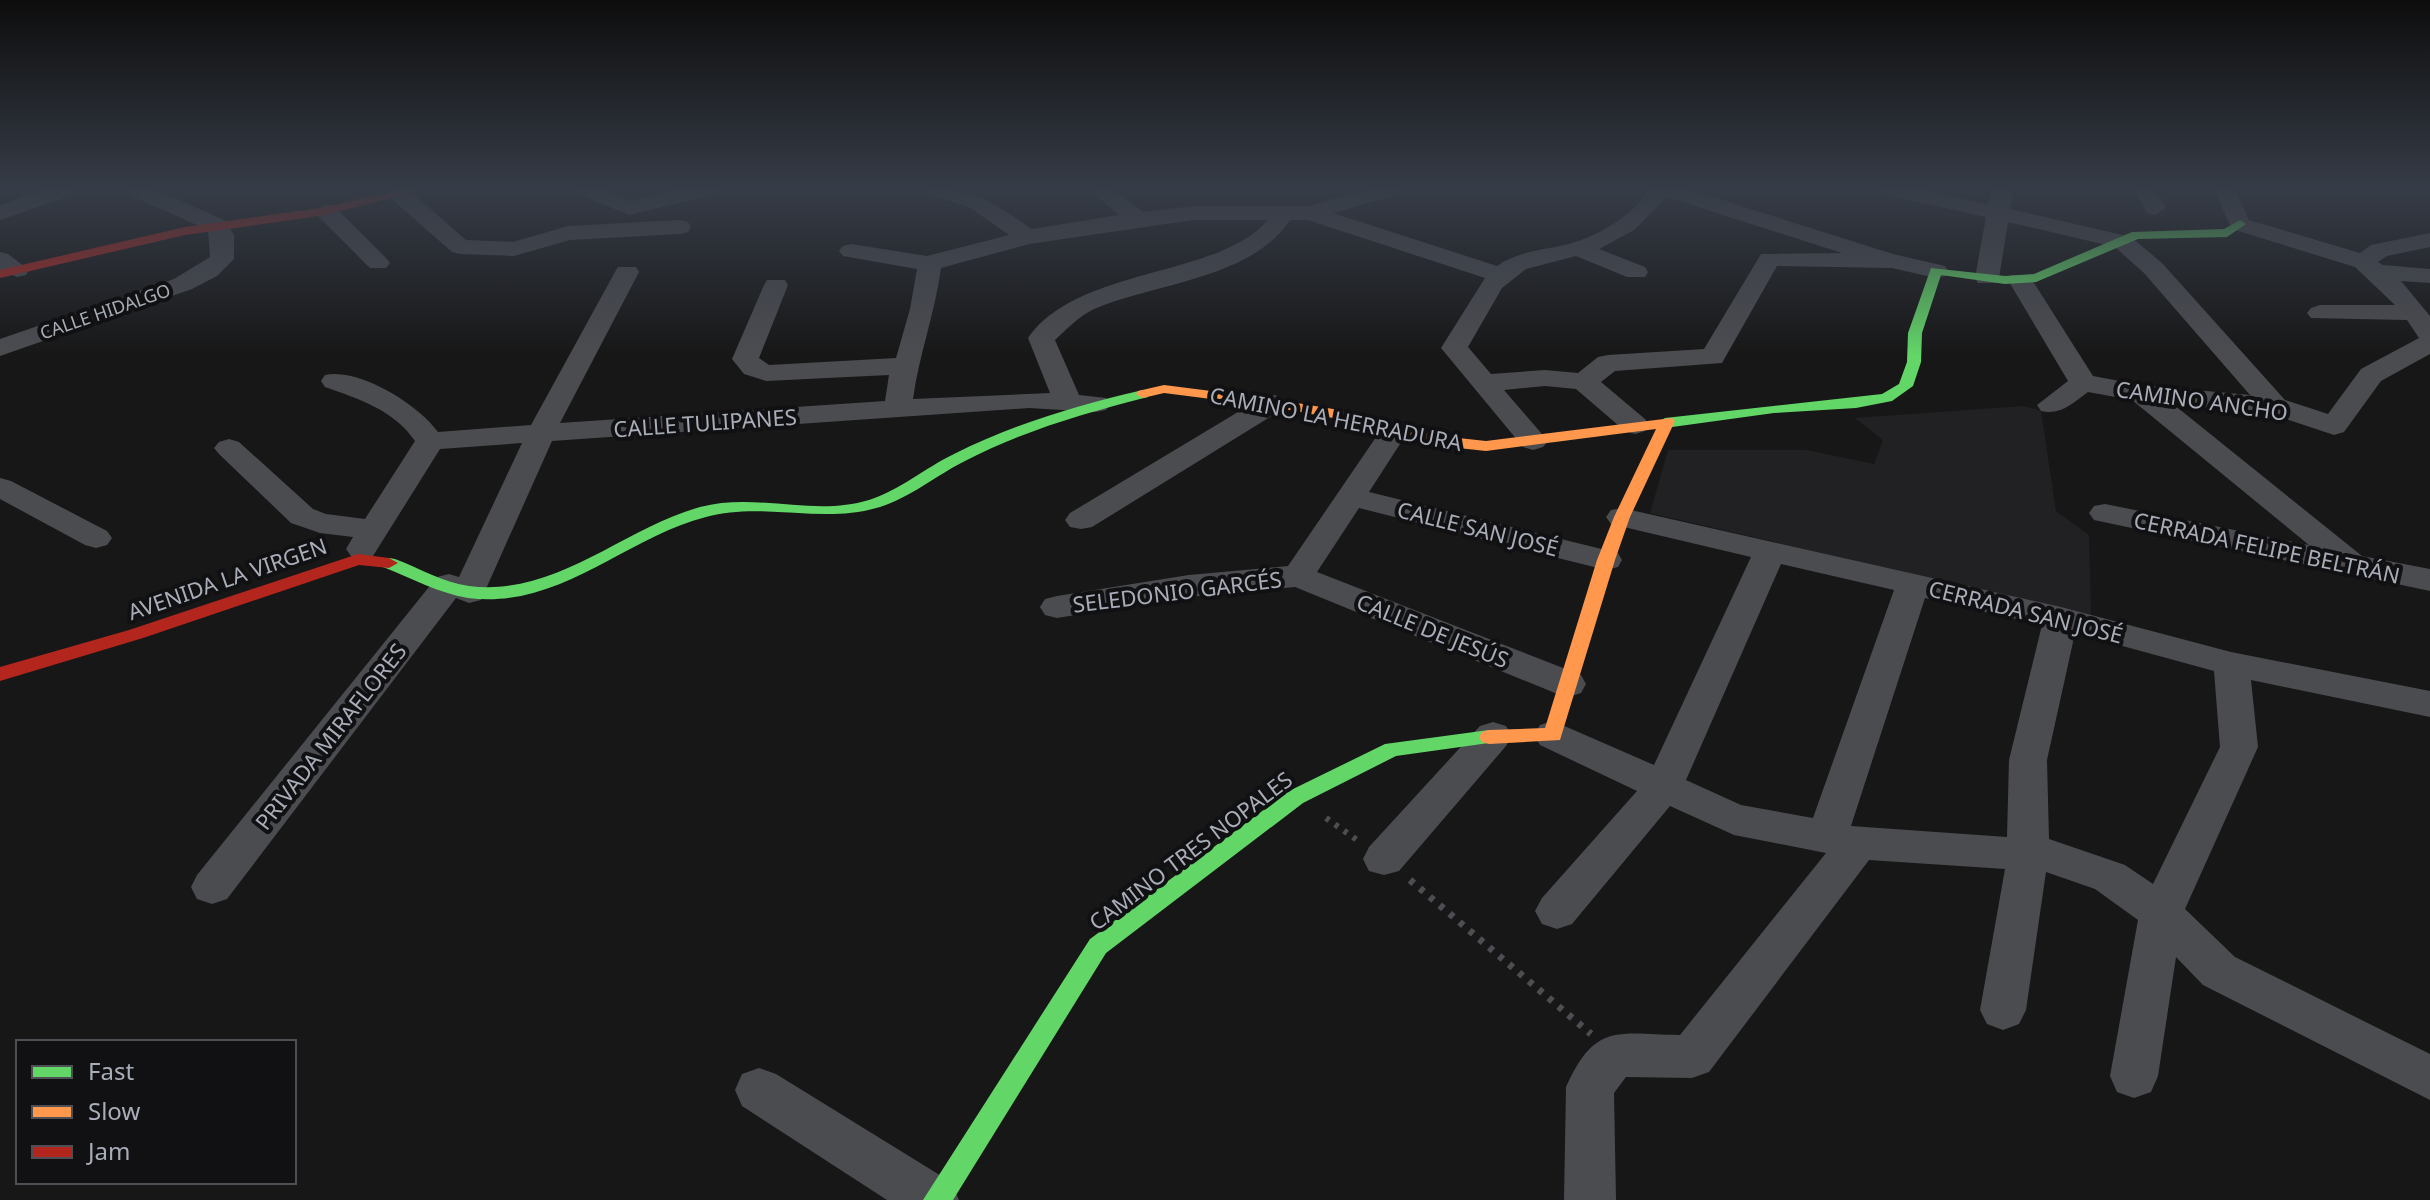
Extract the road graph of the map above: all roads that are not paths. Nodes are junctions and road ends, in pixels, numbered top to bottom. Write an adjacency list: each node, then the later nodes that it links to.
1 (123, 244): 22 (street)
2 (222, 244): 34 (street, CALLE HIDALGO)
3 (359, 244): 19 (street)
4 (457, 244): 5 (street)
5 (531, 244)
6 (1003, 244): 20 (street)
7 (1256, 244): 41 (street)
8 (1405, 244): 26 (street)
9 (1588, 244): 16 (street)
10 (1838, 244): 18 (street)
11 (2001, 244): 28 (street)
12 (2118, 244): 28 (street)
13 (2125, 244): 44 (street)
14 (2301, 244): 21 (street)
15 (2410, 244): 21 (street)
16 (1578, 249): 25 (street); 26 (street)
17 (851, 251): 20 (street)
18 (1893, 261): 23 (street); 37 (street)
19 (378, 263)
20 (930, 264): 35 (street)
21 (2371, 267): 27 (street); 30 (street)
22 (6, 268)
23 (1936, 271): 28 (street); 46 (street, CAMINO LA HERRADURA)
24 (627, 272): 49 (street, PRIVADA MIRAFLORES)
25 (1636, 272)
26 (1500, 275): 38 (street)
27 (2430, 276)
28 (2004, 279): 39 (street)
29 (776, 285): 35 (street)
30 (2417, 307): 31 (street); 32 (street)
31 (2320, 313)
32 (2430, 335)
33 (2430, 343): 44 (street, CAMINO ANCHO)
34 (0, 348)
35 (904, 366): 45 (street)
36 (335, 381): 50 (street)
37 (1584, 382): 38 (street); 47 (street)
38 (1484, 383): 51 (street)
39 (2083, 383): 40 (street, CAMINO ANCHO); 43 (street)
40 (2141, 393): 44 (street, CAMINO ANCHO); 63 (street)
41 (1082, 403): 42 (street, CAMINO LA HERRADURA); 45 (street, CALLE TULIPANES); 67 (street, CAMINO LA HERRADURA)
42 (1273, 403): 48 (street, CAMINO LA HERRADURA); 57 (street)
43 (2051, 405)
44 (2275, 406)
45 (898, 409): 49 (street, CALLE TULIPANES)
46 (1667, 421): 47 (street, CAMINO LA HERRADURA); 56 (street)
47 (1635, 425): 51 (street, CAMINO LA HERRADURA)
48 (1395, 430): 51 (street, CAMINO LA HERRADURA); 54 (street)
49 (541, 433): 50 (street, CALLE TULIPANES); 67 (street, PRIVADA MIRAFLORES)
50 (430, 441): 58 (street)
51 (1533, 441)
52 (229, 448): 58 (street)
53 (0, 487): 59 (street)
54 (1350, 497): 62 (street, CALLE SAN JOSÉ); 64 (street)
55 (2105, 513): 63 (street, CERRADA FELIPE BELTRÁN)
56 (1622, 517): 60 (street, CERRADA SAN JOSÉ); 62 (street)
57 (1081, 520)
58 (372, 530): 61 (street)
59 (96, 538)
60 (1770, 551): 66 (street, CERRADA SAN JOSÉ); 76 (street)
61 (358, 559): 67 (street, AVENIDA LA VIRGEN); 71 (street, AVENIDA LA VIRGEN)
62 (1606, 560): 72 (street)
63 (2353, 563): 65 (street, CERRADA FELIPE BELTRÁN)
64 (1298, 576): 68 (street, SELEDONIO GARCÉS); 72 (street, CALLE DE JESÚS)
65 (2430, 580)
66 (1913, 584): 69 (street, CERRADA SAN JOSÉ); 77 (street)
67 (459, 589): 80 (street, PRIVADA MIRAFLORES)
68 (1057, 607)
69 (2061, 618): 70 (street, CERRADA SAN JOSÉ); 78 (street)
70 (2231, 664): 73 (street, CERRADA SAN JOSÉ); 82 (street)
71 (0, 674)
72 (1568, 684): 74 (street)
73 (2430, 704)
74 (1553, 735): 75 (street, CAMINO TRES NOPALES); 76 (street)
75 (1493, 736): 79 (street); 87 (street, CAMINO TRES NOPALES)
76 (1664, 786): 77 (street); 81 (street)
77 (1842, 840): 78 (street); 88 (street)
78 (2028, 856): 82 (street); 83 (street)
79 (1384, 859)
80 (212, 887)
81 (1557, 911)
82 (2161, 913): 84 (street); 85 (street)
83 (2003, 1010)
84 (2134, 1076)
85 (2430, 1078)
86 (759, 1090): 87 (street)
87 (935, 1200)
88 (1590, 1200)

